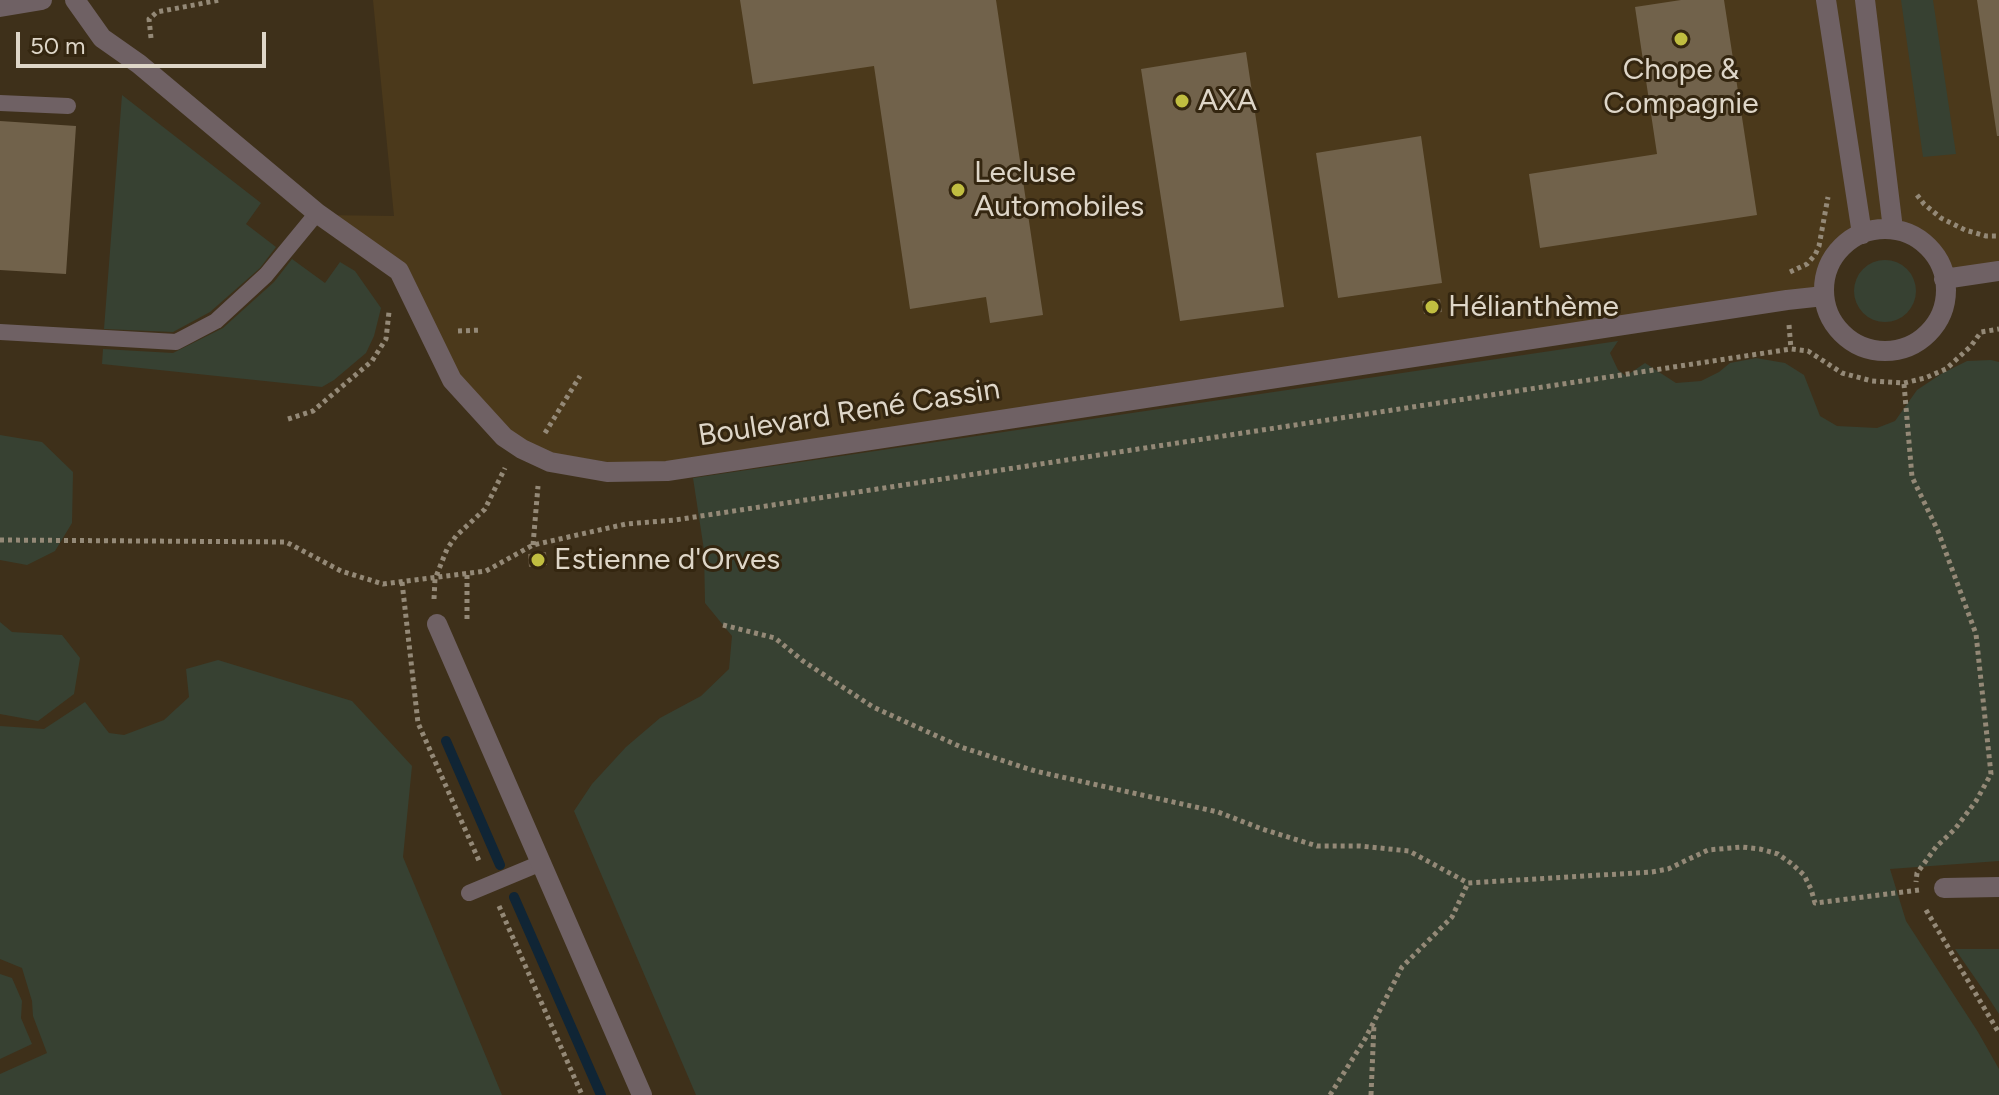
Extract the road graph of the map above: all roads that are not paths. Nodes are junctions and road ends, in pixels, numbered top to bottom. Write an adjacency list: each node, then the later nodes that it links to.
1 (42, 0): 5 (street)
2 (75, 0): 8 (street, Boulevard René Cassin)
3 (1826, 0): 10 (street)
4 (1865, 0): 9 (street)
5 (8, 4)
6 (0, 103): 7 (lane)
7 (68, 106)
8 (317, 213): 13 (street, Boulevard René Cassin); 14 (lane)
9 (1893, 229): 10 (street); 12 (street)
10 (1862, 234): 13 (street)
11 (1999, 271): 12 (street)
12 (1944, 279): 13 (street)
13 (1824, 296)
14 (0, 332)
15 (437, 624): 16 (street)
16 (541, 863): 19 (lane); 20 (street)
17 (1999, 887): 18 (street)
18 (1944, 888)
19 (469, 893)
20 (642, 1095)

